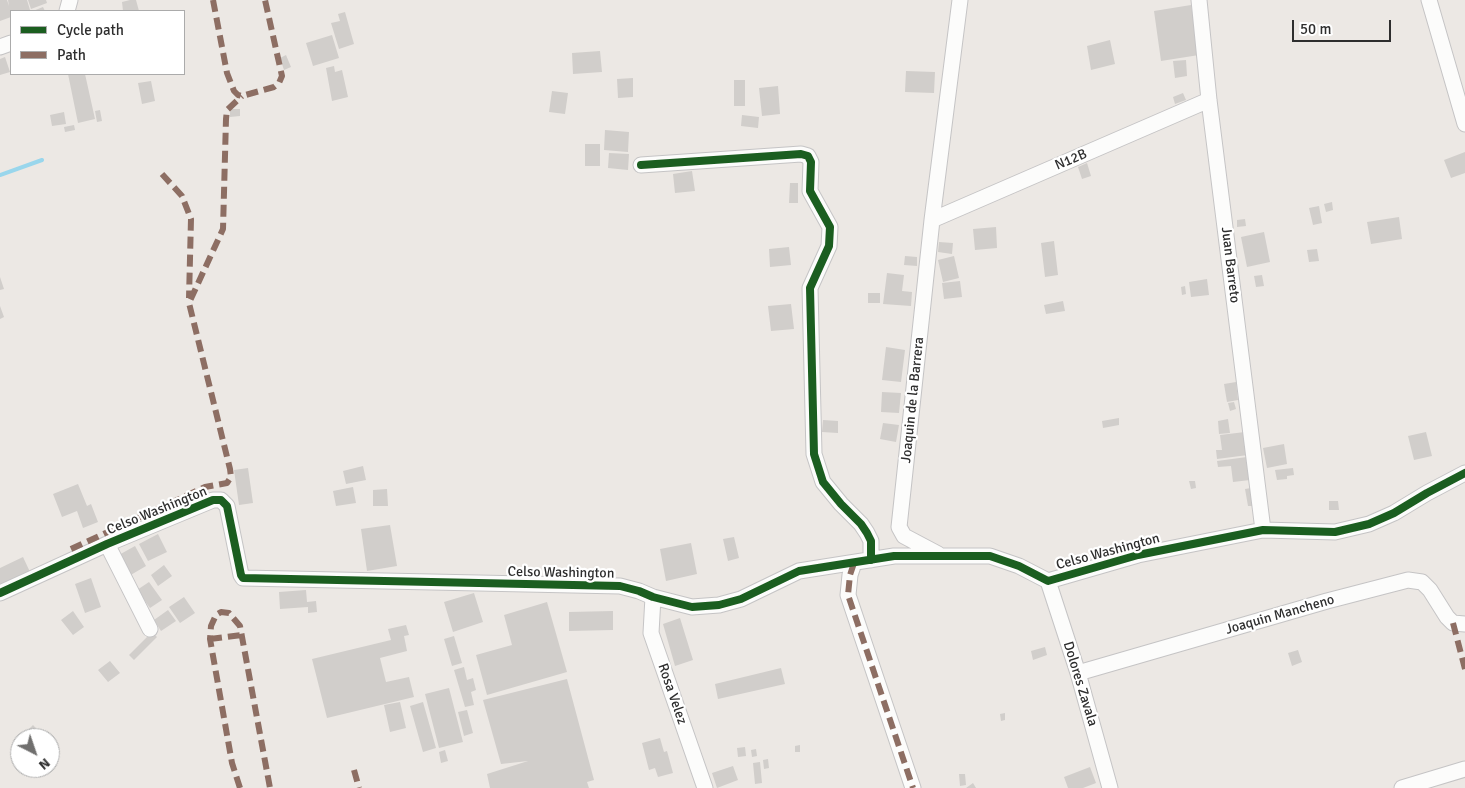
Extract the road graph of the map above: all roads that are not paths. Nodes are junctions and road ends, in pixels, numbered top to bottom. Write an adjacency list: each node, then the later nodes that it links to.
1 (960, 0): 7 (street)
2 (1199, 0): 4 (street, Juan Barreto)
3 (1429, 0): 5 (street)
4 (1210, 100): 7 (street, N12B); 9 (street, Juan Barreto)
5 (1465, 124)
6 (641, 165): 12 (street)
7 (932, 220): 11 (street, Joaquin de la Barrera)
8 (1465, 473): 9 (street, Celso Washington)
9 (1263, 530): 14 (street, Celso Washington)
10 (107, 544): 15 (street, Celso Washington); 16 (street, Celso Washington); 18 (street)
11 (942, 556): 12 (street, Celso Washington); 14 (street, Celso Washington)
12 (871, 560): 13 (street, Celso Washington)
13 (854, 563): 16 (street, Celso Washington); 22 (street)
14 (1048, 582): 19 (street, Dolores Zavala)
15 (0, 593)
16 (653, 597): 21 (street, Rosa Velez)
17 (1465, 624): 19 (street, Joaquin Mancheno)
18 (150, 629)
19 (1078, 673): 23 (street, Dolores Zavala)
20 (1465, 769): 24 (street)
21 (705, 788)
22 (913, 788)
23 (1110, 788)
24 (1402, 788)

